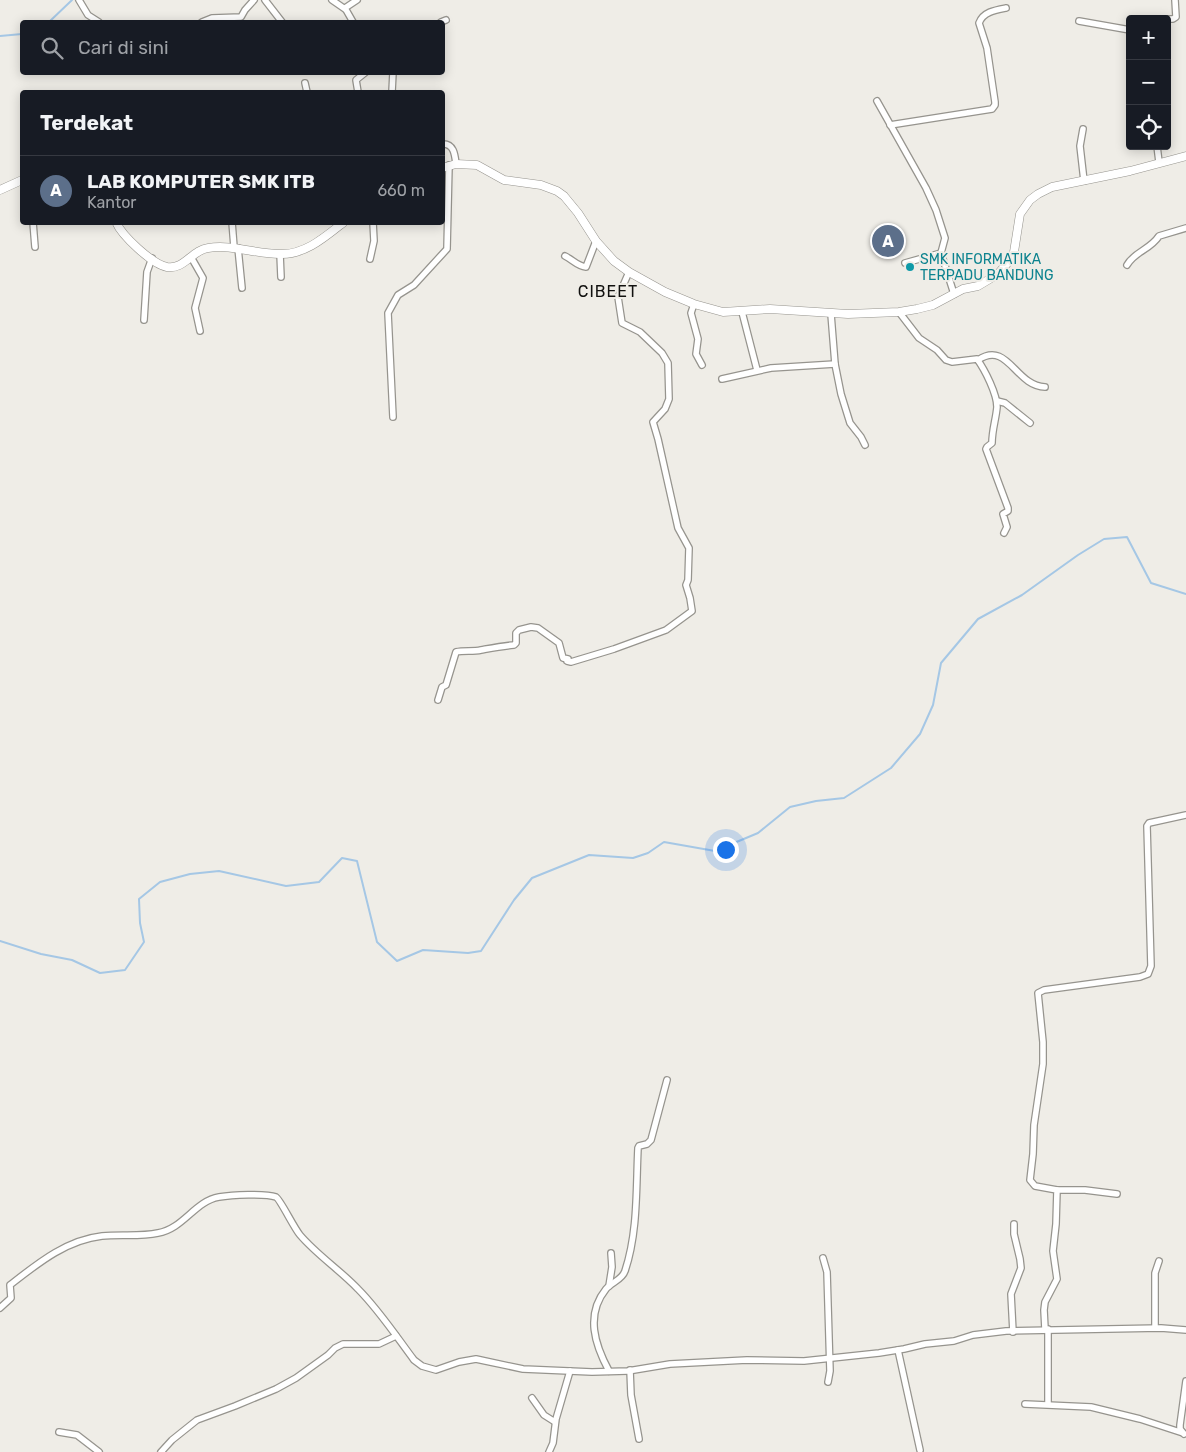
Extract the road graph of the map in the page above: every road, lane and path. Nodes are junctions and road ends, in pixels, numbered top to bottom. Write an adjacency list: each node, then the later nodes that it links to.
1 (79, 0): 10 (street)
2 (254, 0): 11 (street)
3 (332, 0): 8 (street)
4 (357, 0): 8 (street)
5 (1175, 0): 9 (street)
6 (269, 1): 12 (street)
7 (1006, 8): 23 (street)
8 (345, 9): 13 (street)
9 (1171, 19)
10 (96, 20)
11 (208, 20)
12 (281, 20)
13 (352, 20)
14 (1079, 21): 15 (street)
15 (1126, 29)
16 (363, 75): 20 (street)
17 (392, 75): 21 (street)
18 (305, 83): 19 (street)
19 (307, 90)
20 (358, 90)
21 (392, 90)
22 (877, 101): 23 (street)
23 (890, 125): 42 (street)
24 (1083, 129): 31 (street)
25 (445, 144): 29 (street)
26 (1158, 150): 28 (street)
27 (1186, 156): 28 (main road)
28 (1159, 162): 31 (main road)
29 (449, 166): 39 (main road); 67 (street)
30 (20, 181): 32 (main road)
31 (1084, 181): 53 (main road)
32 (0, 190)
33 (33, 225): 40 (street)
34 (117, 225): 46 (main road)
35 (232, 225): 41 (street)
36 (340, 225): 43 (main road)
37 (373, 225): 47 (street)
38 (1186, 228): 49 (street)
39 (596, 241): 44 (street); 50 (main road)
40 (35, 247)
41 (236, 248): 43 (main road); 45 (main road); 52 (street)
42 (941, 253): 48 (street); 53 (street)
43 (280, 254): 51 (street)
44 (565, 256)
45 (191, 257): 46 (main road); 59 (street)
46 (152, 258): 58 (street)
47 (370, 259)
48 (905, 263)
49 (1127, 265)
50 (629, 272): 54 (main road); 71 (street)
51 (281, 277)
52 (242, 288)
53 (954, 294): 56 (main road)
54 (694, 304): 55 (main road); 62 (street)
55 (742, 312): 57 (main road); 63 (street)
56 (899, 312): 57 (main road); 60 (street)
57 (831, 314): 61 (street)
58 (144, 320)
59 (200, 331)
60 (978, 360): 65 (street); 66 (street)
61 (835, 364): 63 (street); 69 (street)
62 (702, 365)
63 (757, 370): 64 (street)
64 (722, 379)
65 (1045, 386)
66 (996, 401): 68 (street); 70 (street)
67 (393, 417)
68 (1030, 423)
69 (865, 445)
70 (1004, 533)
71 (438, 700)
72 (1186, 815): 74 (street)
73 (666, 1080): 80 (street)
74 (1058, 1190): 75 (street); 83 (street)
75 (1117, 1194)
76 (1014, 1224): 85 (street)
77 (611, 1254): 80 (street)
78 (823, 1258): 88 (street)
79 (1159, 1261): 82 (street)
80 (609, 1286): 91 (street)
81 (0, 1308): 86 (street)
82 (1155, 1328): 83 (street); 84 (street)
83 (1047, 1329): 85 (street); 96 (street)
84 (1186, 1330)
85 (1013, 1332): 87 (street)
86 (396, 1336): 89 (street); 103 (street)
87 (898, 1350): 88 (street); 101 (street)
88 (830, 1358): 90 (street); 93 (street)
89 (570, 1370): 91 (street); 97 (street)
90 (630, 1370): 91 (street); 100 (street)
91 (609, 1371)
92 (1186, 1381): 99 (street)
93 (828, 1382)
94 (532, 1398): 97 (street)
95 (1025, 1404): 96 (street)
96 (1048, 1404): 99 (street)
97 (556, 1422): 104 (street)
98 (58, 1432): 102 (street)
99 (1184, 1434)
100 (639, 1439)
101 (920, 1450)
102 (99, 1452)
103 (161, 1452)
104 (549, 1452)

